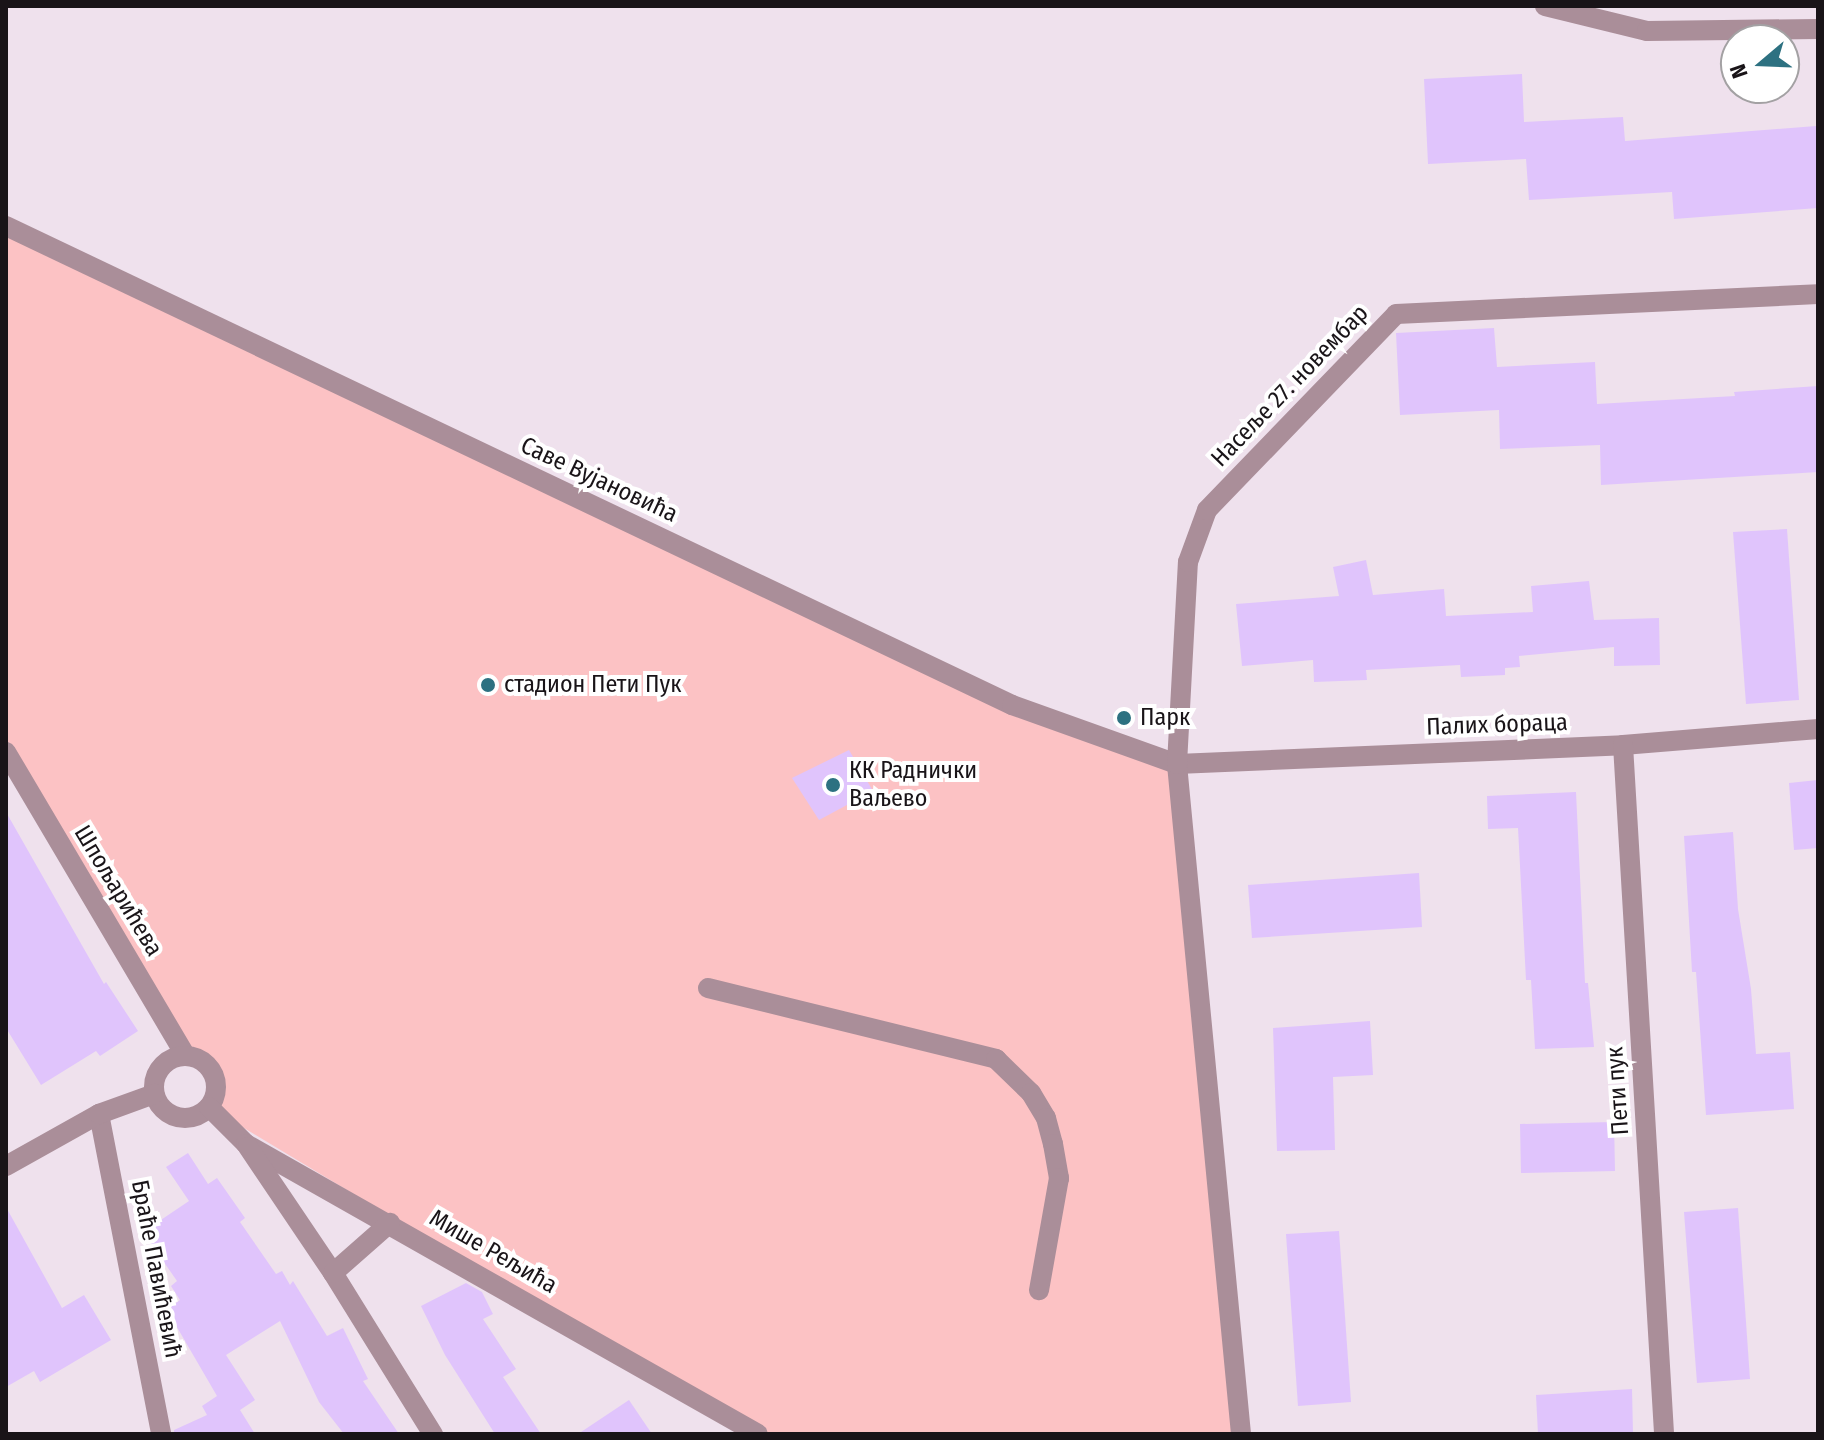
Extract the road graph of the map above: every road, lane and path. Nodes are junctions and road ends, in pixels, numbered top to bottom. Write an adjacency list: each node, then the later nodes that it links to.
1 (1545, 6): 2 (street)
2 (1818, 29)
3 (6, 226): 8 (street, Саве Вујановића)
4 (1818, 294): 8 (street, Насеље 27. новембар)
5 (1818, 729): 6 (street, Палих бораца)
6 (1623, 745): 8 (street, Палих бораца); 23 (street, Пети пук)
7 (6, 752): 10 (street, Шпољарићева)
8 (1177, 764): 22 (street)
9 (708, 988): 18 (street)
10 (186, 1056): 11 (street); 12 (street)
11 (154, 1094): 12 (street); 13 (street)
12 (209, 1107): 14 (street, Мише Рељића)
13 (99, 1114): 15 (street); 19 (street, Браће Павићевић)
14 (246, 1144): 16 (street, Мише Рељића); 17 (street)
15 (6, 1166)
16 (390, 1223): 17 (street); 21 (street, Мише Рељића)
17 (333, 1273): 20 (street)
18 (1039, 1290)
19 (161, 1434)
20 (433, 1434)
21 (758, 1434)
22 (1241, 1434)
23 (1664, 1434)

